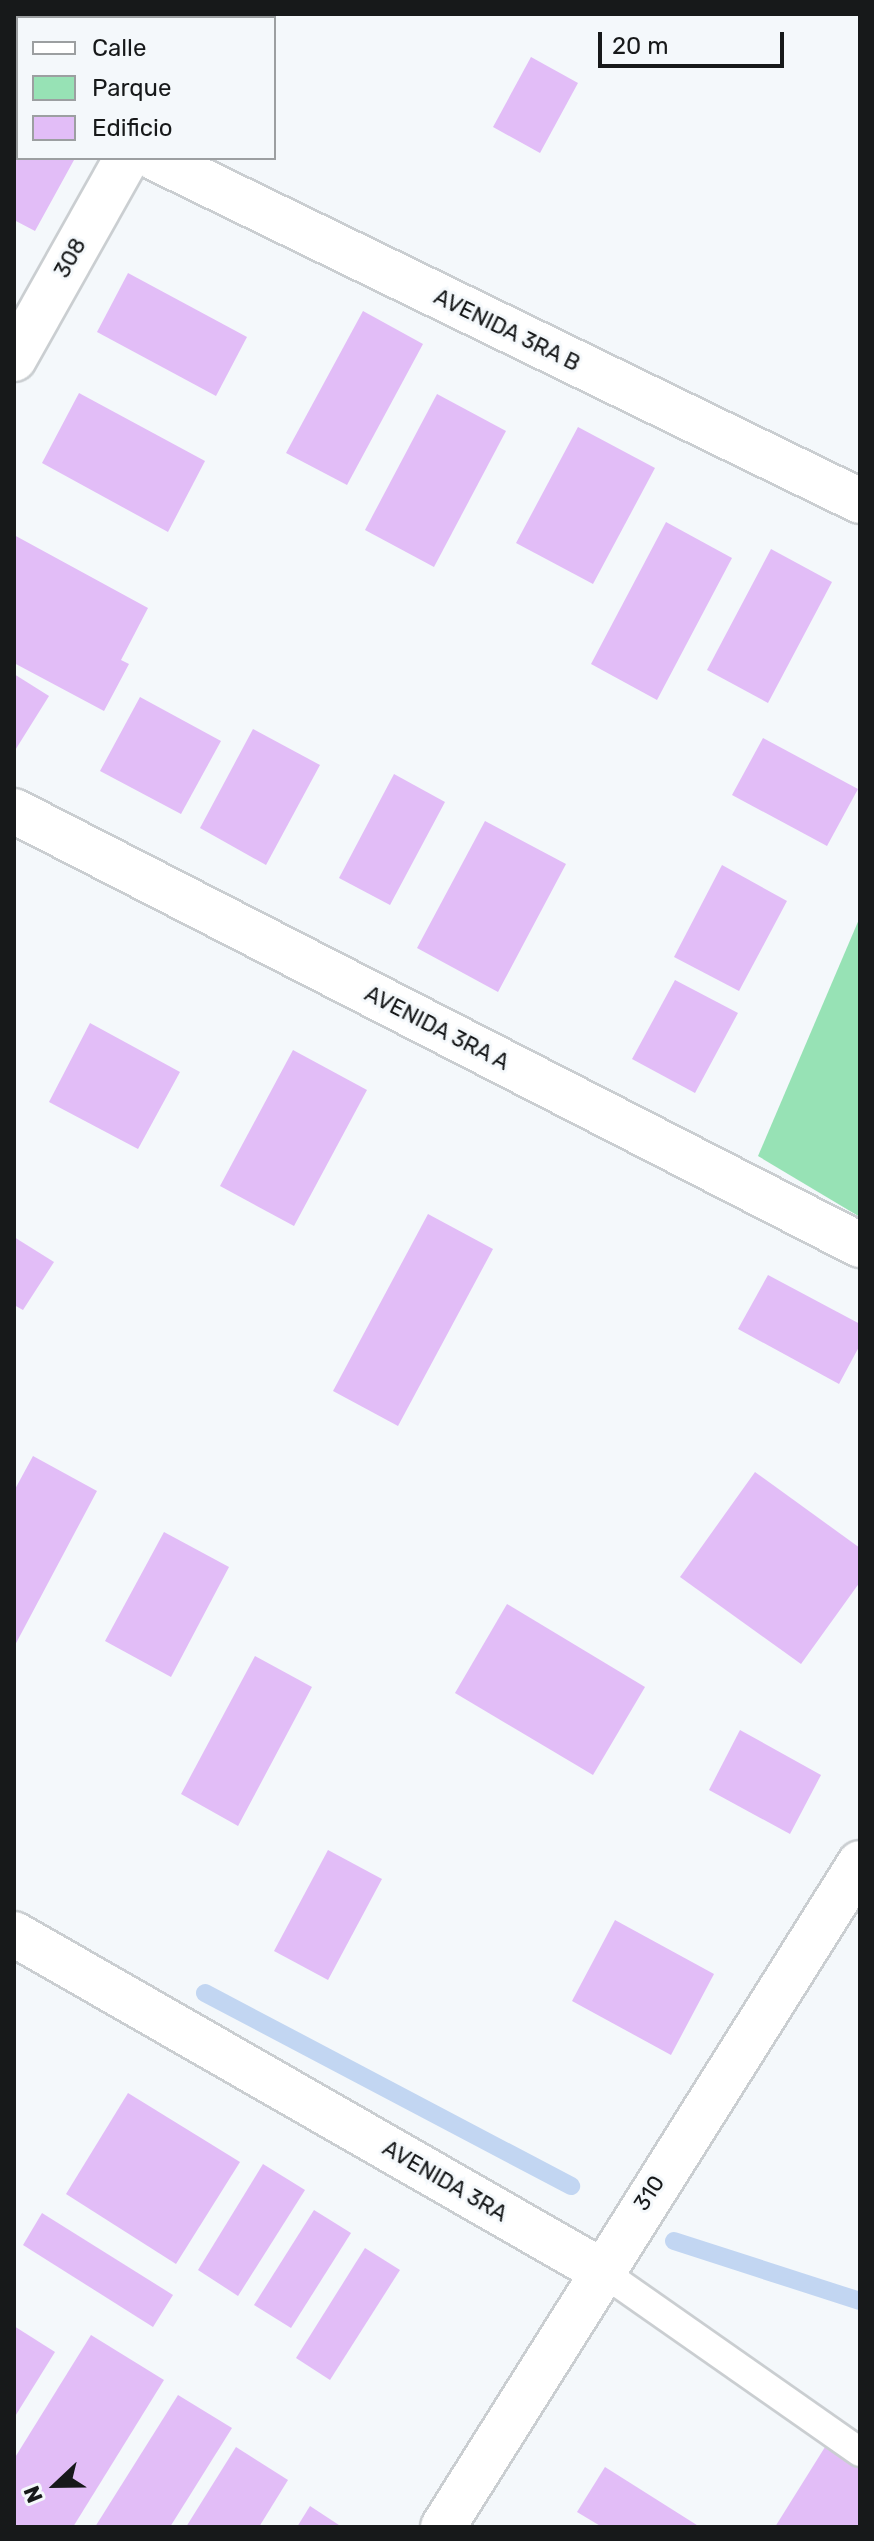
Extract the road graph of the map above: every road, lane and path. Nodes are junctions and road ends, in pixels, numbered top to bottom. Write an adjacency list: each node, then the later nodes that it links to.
1 (126, 160): 3 (street, 308)
2 (159, 160): 4 (street, AVENIDA 3RA B)
3 (14, 359)
4 (860, 501)
5 (14, 811): 6 (street, AVENIDA 3RA A)
6 (860, 1245)
7 (860, 1863): 9 (street, 310)
8 (14, 1934): 9 (street, AVENIDA 3RA)
9 (600, 2270): 10 (lane, AVENIDA 3RA); 11 (street, 310)
10 (860, 2452)
11 (443, 2527)

